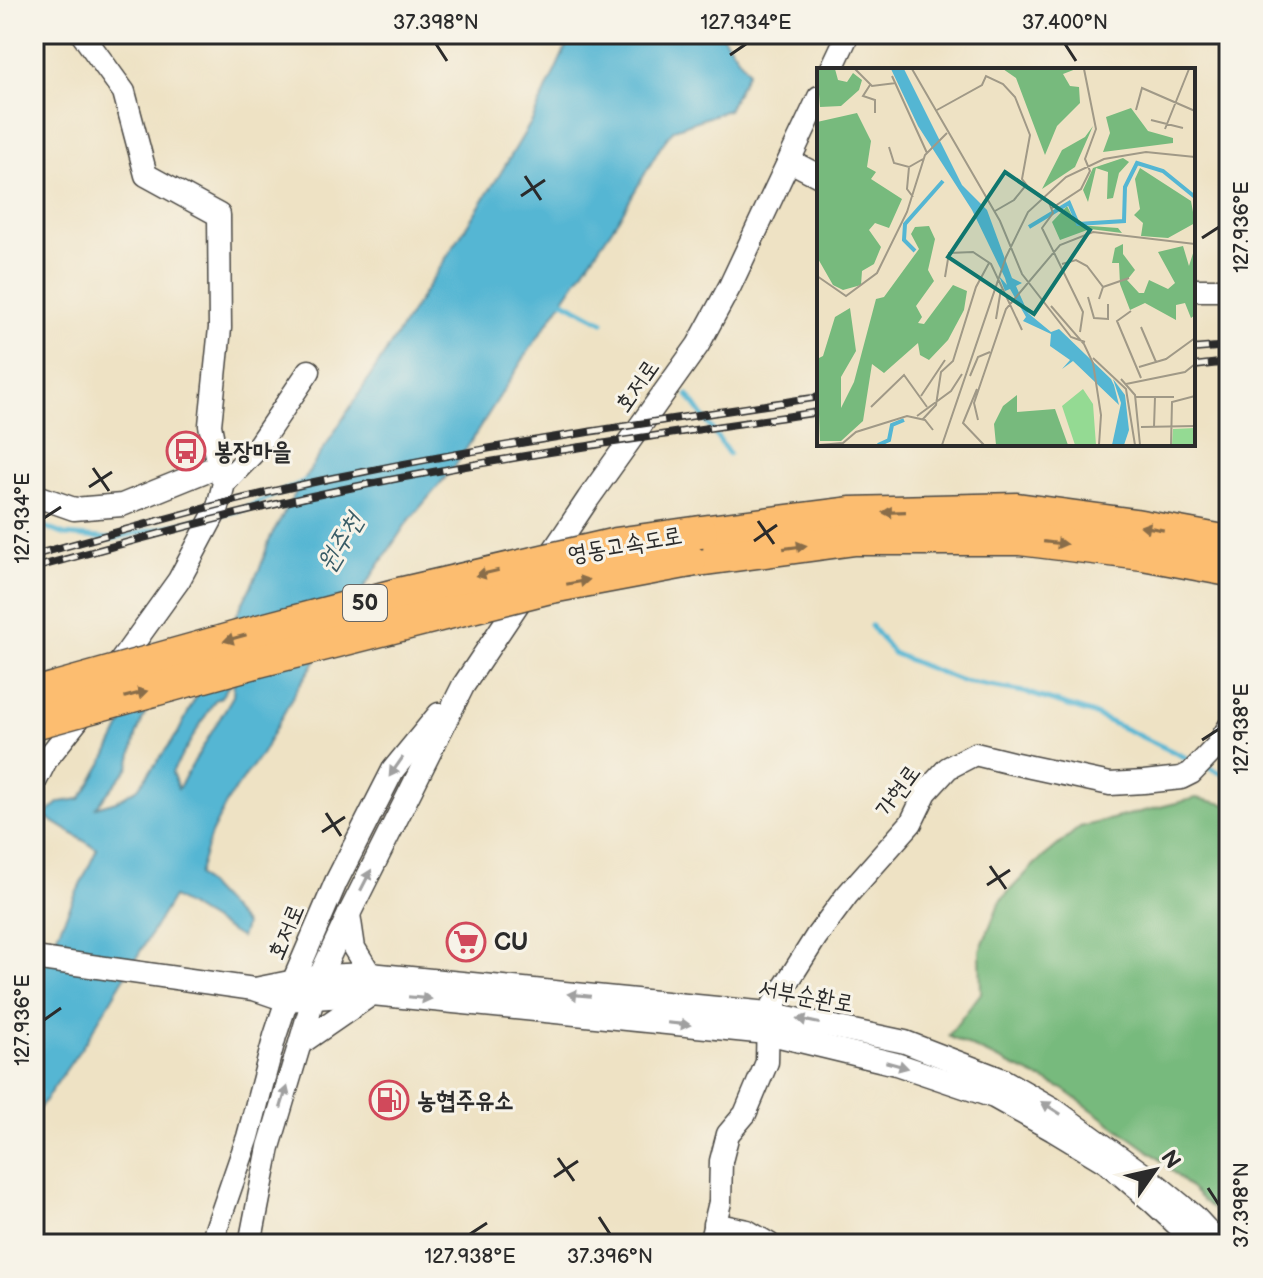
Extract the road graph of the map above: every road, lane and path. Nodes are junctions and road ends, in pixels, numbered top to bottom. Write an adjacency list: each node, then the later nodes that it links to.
1 (82, 34): 10 (street)
2 (848, 34): 3 (street)
3 (832, 68)
4 (817, 101): 5 (street, 호저로)
5 (790, 161): 6 (street); 15 (street, 호저로)
6 (817, 175)
7 (1195, 290): 8 (street)
8 (1229, 290)
9 (309, 371): 10 (street)
10 (221, 474): 11 (street); 19 (street)
11 (34, 495)
12 (1229, 542): 13 (highway, 영동고속도로 / 50, one-way to 13)
13 (696, 546): 14 (highway, 영동고속도로 / 50, one-way to 14); 16 (highway, 영동고속도로 / 50, one-way to 16, bridge); 17 (highway, 영동고속도로 / 50, one-way to 13, bridge)
14 (1229, 570)
15 (463, 686): 21 (street, 호저로, one-way to 15); 25 (street, 호저로, one-way to 25)
16 (34, 694)
17 (34, 723)
18 (1225, 735): 26 (street, 가현로)
19 (40, 761): 20 (street)
20 (34, 784)
21 (349, 914): 23 (street); 24 (street, 호저로)
22 (34, 958): 25 (street, 서부순환로)
23 (371, 984): 24 (street, 서부순환로); 26 (street, 서부순환로); 27 (street)
24 (318, 986): 25 (street, 서부순환로); 27 (street, 호저로)
25 (290, 991): 28 (street, 호저로)
26 (768, 1023): 29 (street, 가현로); 32 (street, 서부순환로, one-way to 32); 33 (street, 서부순환로, one-way to 26)
27 (301, 1043): 28 (street, 호저로, one-way to 27)
28 (238, 1234): 30 (street)
29 (712, 1234): 31 (street)
30 (211, 1244)
31 (769, 1244)
32 (1198, 1244)
33 (1220, 1244)

